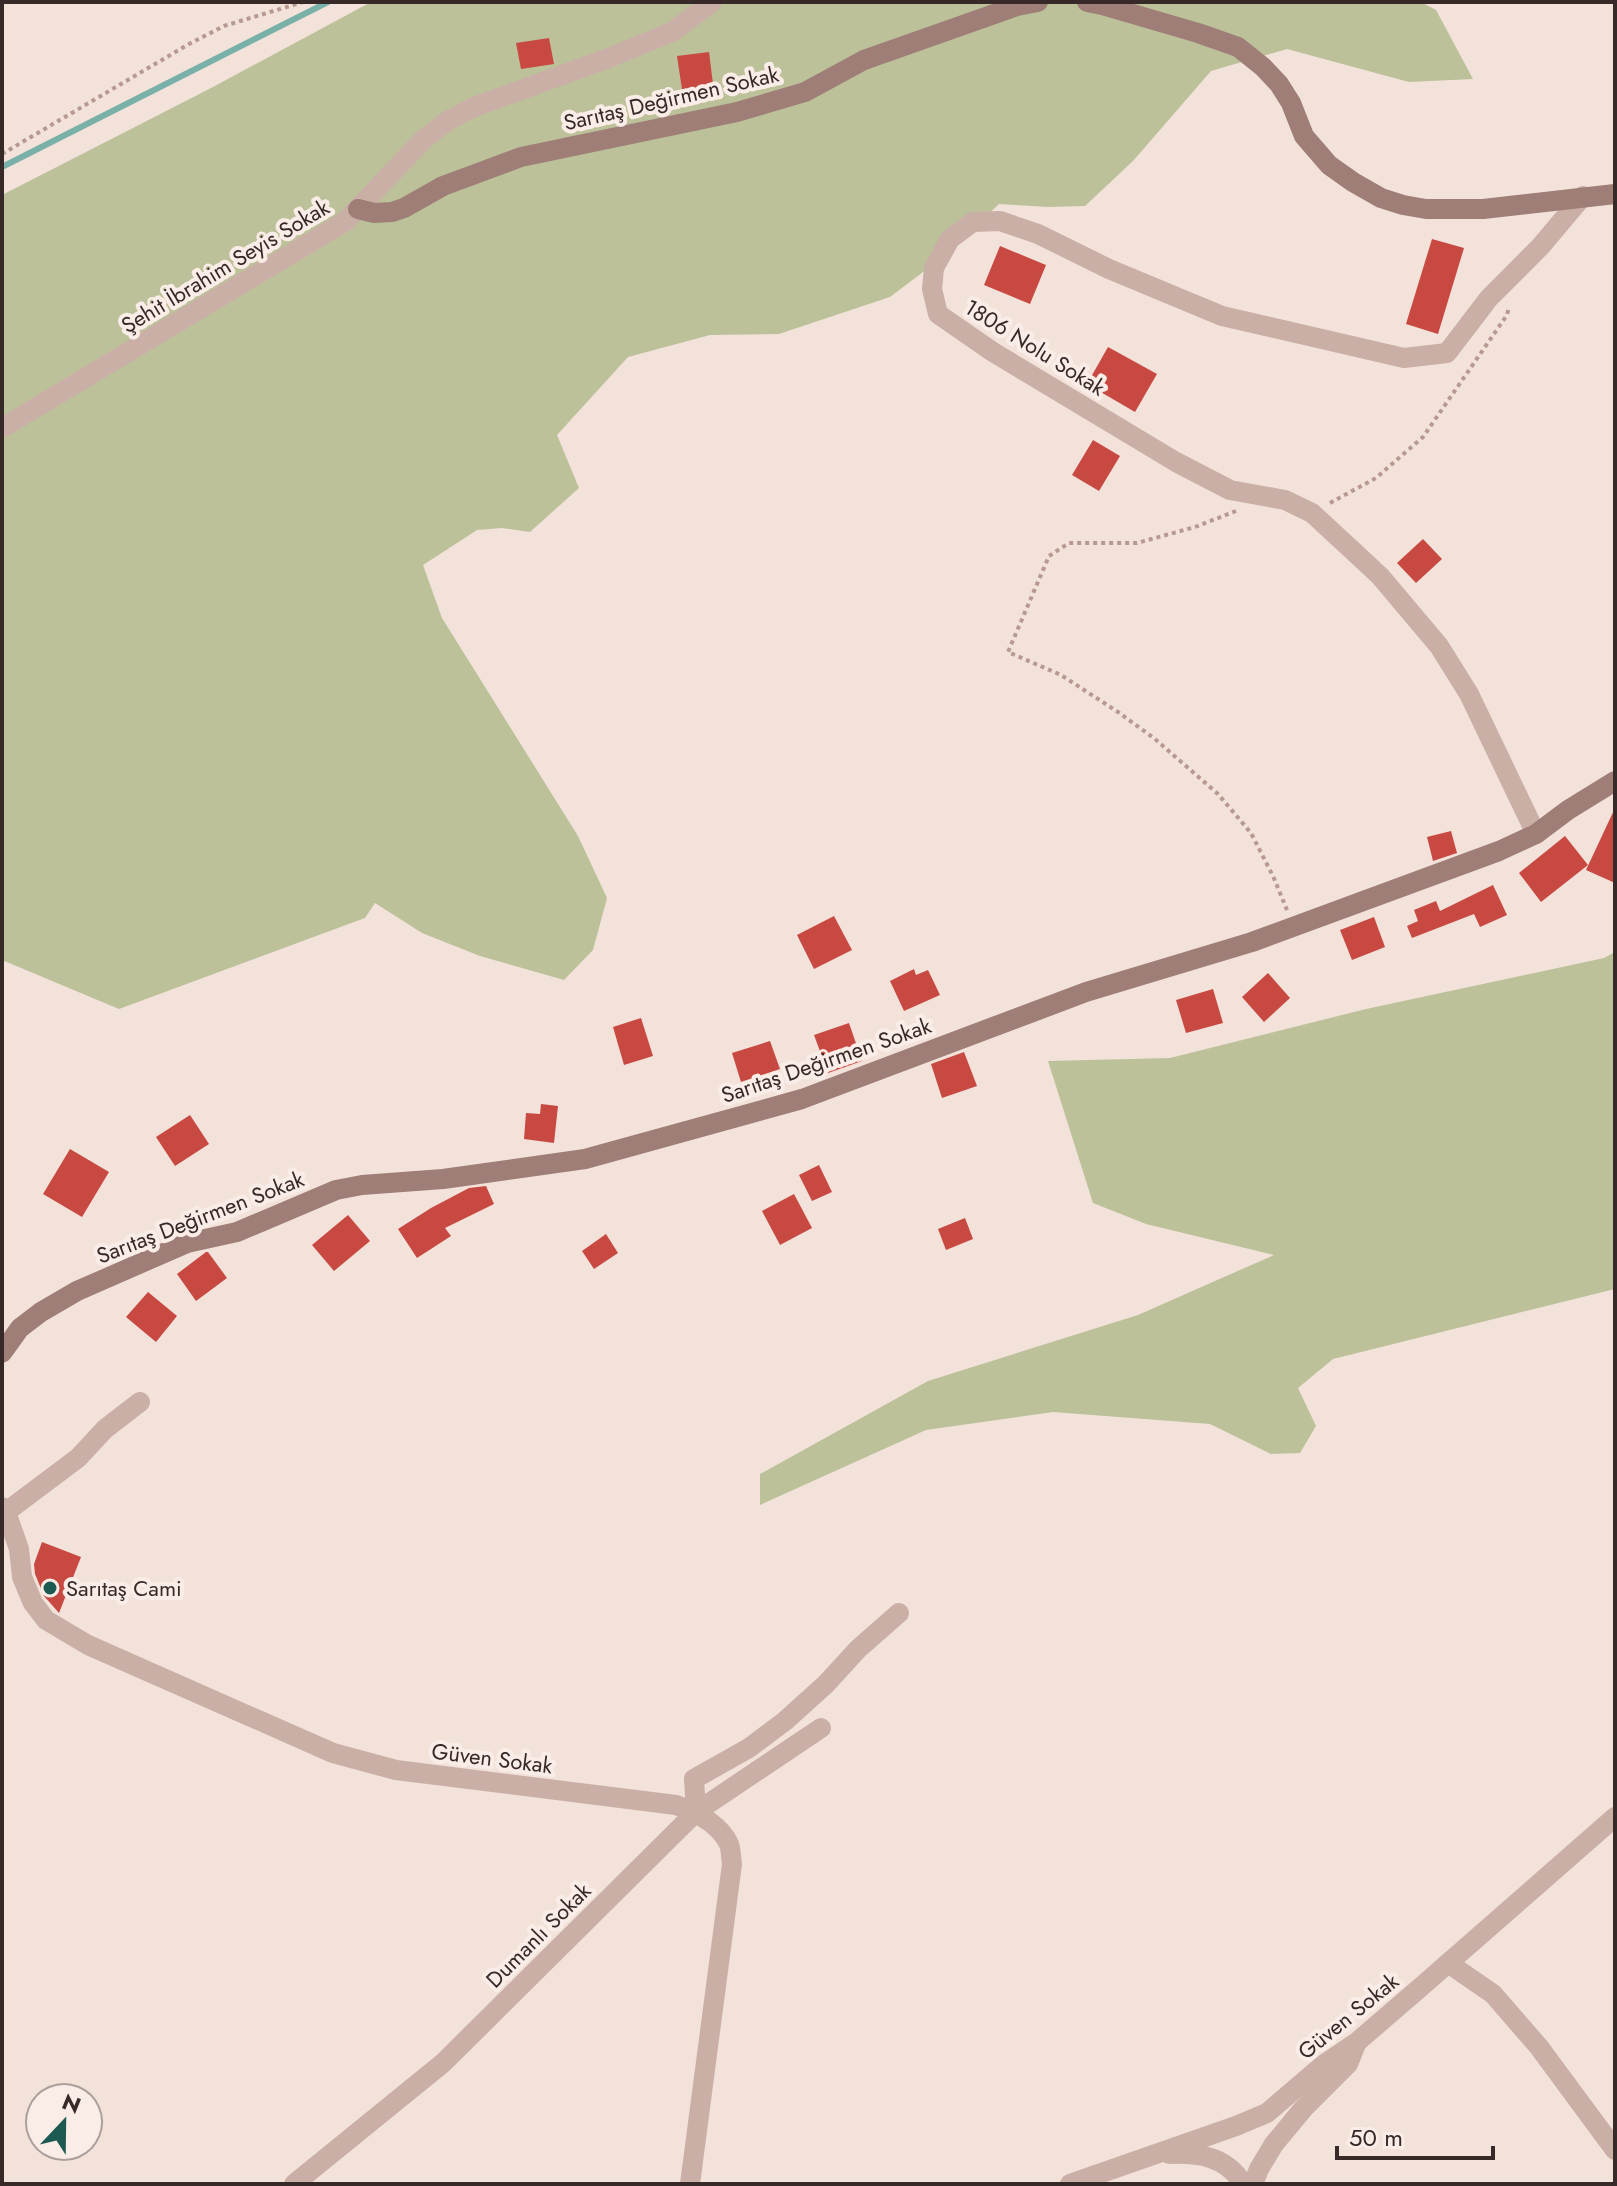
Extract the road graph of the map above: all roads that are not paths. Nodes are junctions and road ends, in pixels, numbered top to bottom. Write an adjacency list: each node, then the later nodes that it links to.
1 (712, 2): 6 (street, Şehit İbrahim Seyis Sokak)
2 (1038, 2): 6 (street, Sarıtaş Değirmen Sokak)
3 (1087, 2): 5 (street)
4 (1615, 194): 5 (street)
5 (1583, 196): 9 (street, 1806 Nolu Sokak)
6 (358, 209): 7 (street, Şehit İbrahim Seyis Sokak)
7 (2, 428)
8 (1615, 781): 9 (street, Sarıtaş Değirmen Sokak)
9 (1536, 834): 10 (street, Sarıtaş Değirmen Sokak)
10 (2, 1353)
11 (140, 1402): 12 (street)
12 (4, 1510): 15 (street, Güven Sokak)
13 (899, 1613): 15 (street)
14 (821, 1728): 15 (street, Dumanlı Sokak)
15 (696, 1812): 21 (street, Dumanlı Sokak); 22 (street, Güven Sokak)
16 (1615, 1817): 17 (street, Güven Sokak)
17 (1448, 1963): 18 (street, Güven Sokak); 19 (street)
18 (1357, 2042): 20 (street, Güven Sokak); 25 (street)
19 (1615, 2150)
20 (1153, 2155): 23 (street, Güven Sokak); 24 (street)
21 (294, 2184)
22 (690, 2184)
23 (1070, 2184)
24 (1243, 2184)
25 (1253, 2184)

